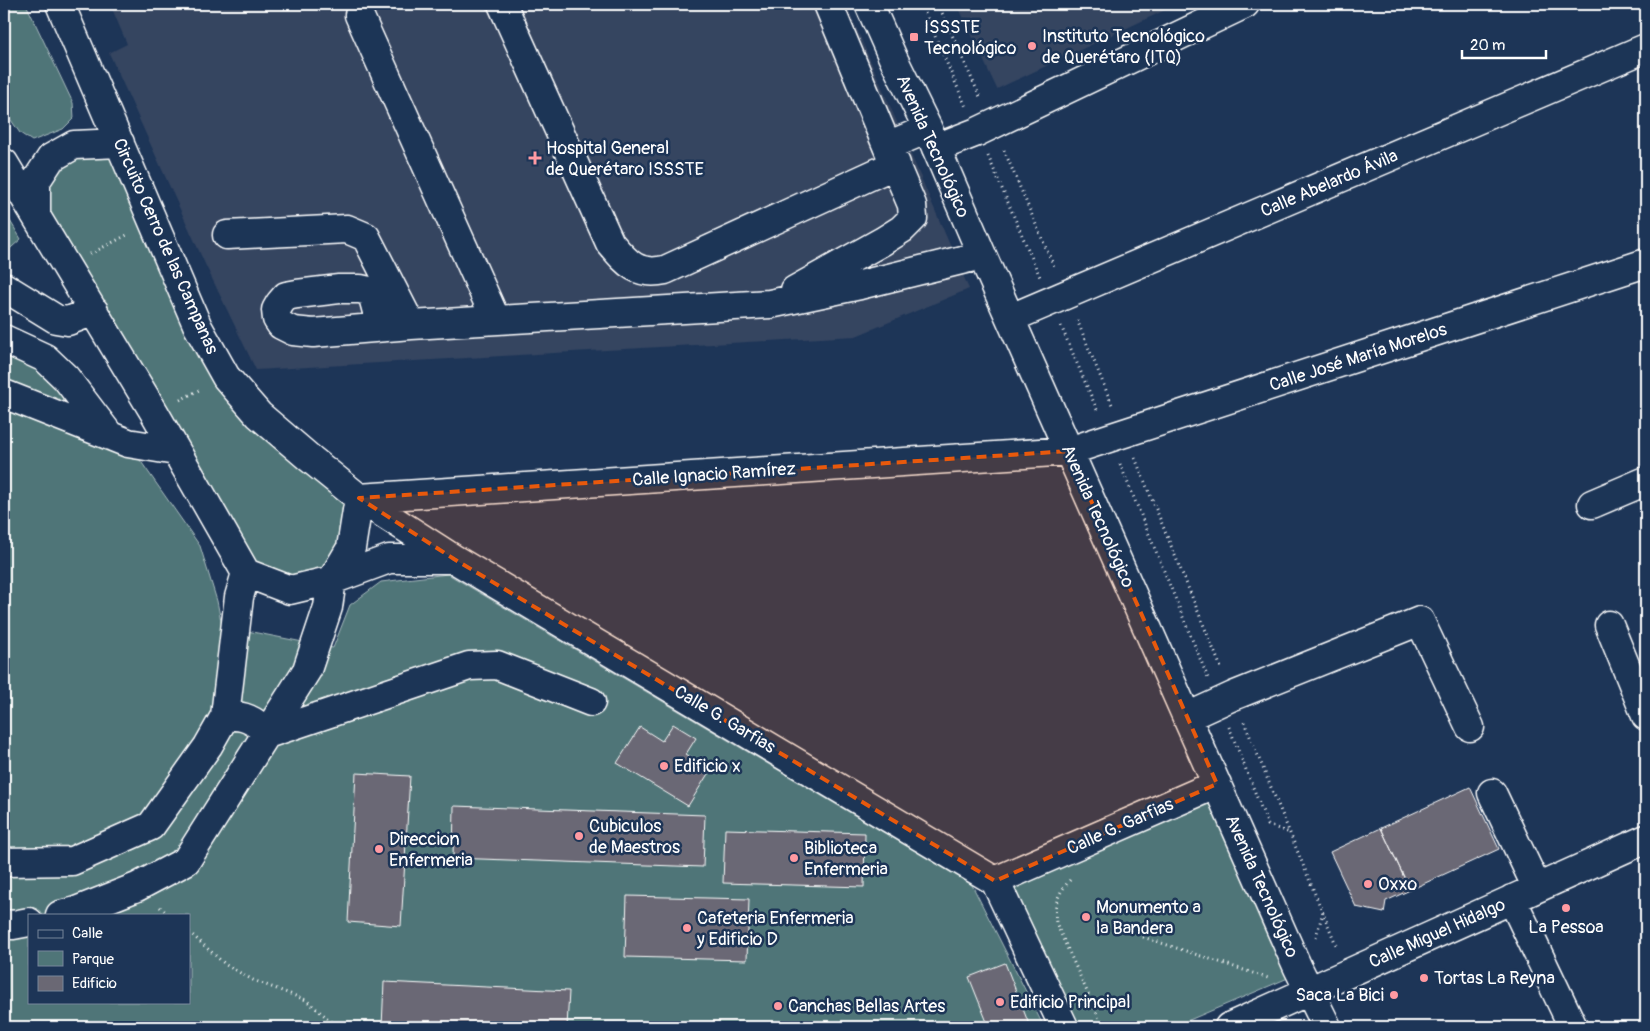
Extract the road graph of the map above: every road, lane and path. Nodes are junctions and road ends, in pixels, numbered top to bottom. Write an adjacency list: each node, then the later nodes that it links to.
1 (60, 4): 9 (street, Circuito Cerro de las Campanas)
2 (502, 4): 10 (street)
3 (828, 4): 10 (street)
4 (869, 4): 8 (street, Avenida Tecnológico)
5 (1244, 4): 8 (street)
6 (359, 15): 22 (street)
7 (1646, 48): 21 (street, Calle Abelardo Ávila)
8 (932, 139): 10 (street); 15 (street, Avenida Tecnológico)
9 (120, 143): 12 (street); 13 (street, Circuito Cerro de las Campanas)
10 (891, 155): 19 (street)
11 (4, 163): 12 (street)
12 (36, 215): 17 (street)
13 (152, 222): 17 (path); 26 (street, Circuito Cerro de las Campanas)
14 (227, 235): 23 (street)
15 (982, 255): 19 (street); 21 (street, Avenida Tecnológico)
16 (1646, 263): 31 (street, Calle José María Morelos)
17 (67, 265): 20 (street)
18 (4, 287): 20 (street)
19 (770, 304): 22 (street)
20 (94, 311): 28 (street)
21 (1011, 318): 31 (street, Avenida Tecnológico)
22 (496, 320): 23 (street)
23 (412, 325): 24 (street)
24 (381, 327)
25 (4, 339): 29 (street)
26 (226, 377): 28 (path); 33 (street, Circuito Cerro de las Campanas)
27 (4, 394): 29 (street)
28 (154, 412): 30 (street)
29 (110, 436): 30 (street)
30 (176, 451): 36 (street)
31 (1069, 451): 33 (street, Calle Ignacio Ramírez); 42 (street, Avenida Tecnológico)
32 (1646, 481): 34 (street)
33 (360, 498): 35 (street, Calle G. Garfias); 37 (street)
34 (1592, 504)
35 (454, 558): 37 (street); 51 (street, Calle G. Garfias)
36 (246, 573): 37 (street); 40 (street)
37 (332, 580): 44 (street)
38 (1609, 625): 41 (street)
39 (591, 702): 44 (street)
40 (225, 716): 44 (street); 49 (street)
41 (1646, 716)
42 (1187, 717): 43 (street); 45 (street, Avenida Tecnológico)
43 (1470, 727)
44 (267, 734): 54 (street)
45 (1217, 784): 51 (street, Calle G. Garfias); 60 (street, Avenida Tecnológico)
46 (1492, 793): 52 (street)
47 (1291, 833): 59 (path)
48 (1646, 840): 52 (street, Calle Miguel Hidalgo)
49 (4, 862)
50 (1071, 878): 63 (path)
51 (996, 880): 62 (street)
52 (1537, 888): 53 (street, Calle Miguel Hidalgo)
53 (1512, 899): 59 (street, Calle Miguel Hidalgo); 66 (street)
54 (64, 914)
55 (28, 922): 56 (street)
56 (4, 924)
57 (190, 933): 61 (path)
58 (1143, 936): 60 (path)
59 (1348, 973): 60 (street, Calle Miguel Hidalgo)
60 (1308, 992): 64 (street, Calle Miguel Hidalgo); 65 (street, Avenida Tecnológico)
61 (338, 1027)
62 (1064, 1027)
63 (1103, 1027)
64 (1229, 1027)
65 (1327, 1027)
66 (1573, 1027)

